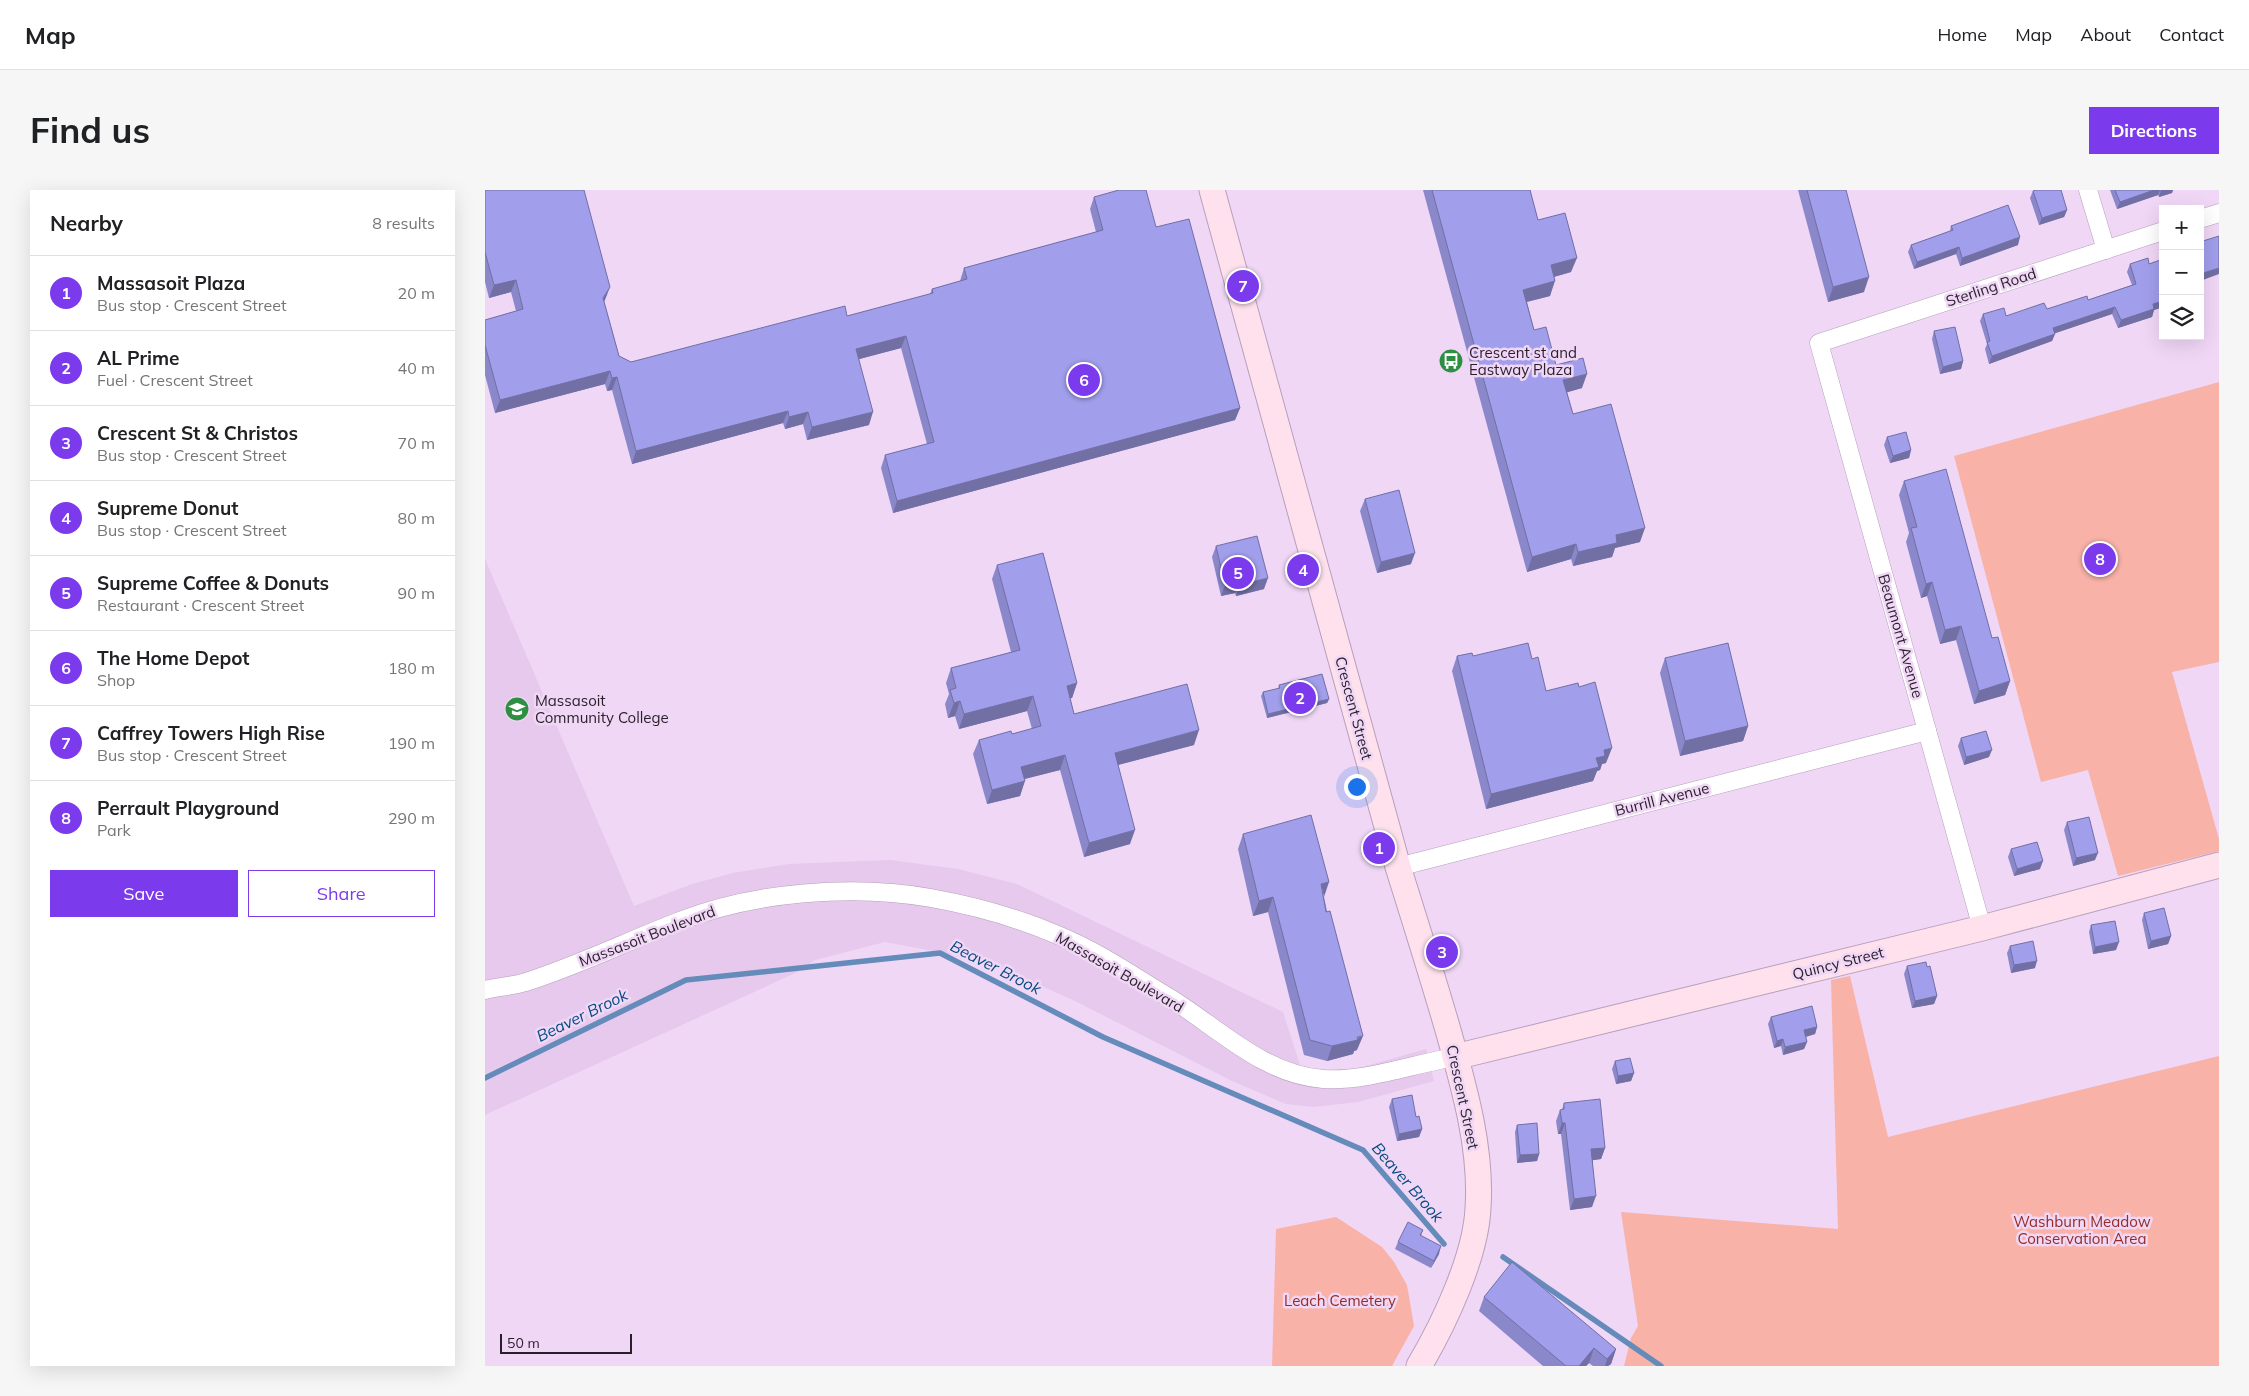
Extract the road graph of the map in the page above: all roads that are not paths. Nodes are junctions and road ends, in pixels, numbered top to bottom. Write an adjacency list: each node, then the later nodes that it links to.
1 (1212, 190): 10 (main road, Crescent Street)
2 (2088, 190): 6 (street)
3 (2219, 213): 4 (street)
4 (2204, 218)
5 (2159, 232): 6 (street, Sterling Road)
6 (2106, 250): 7 (street, Sterling Road)
7 (1819, 344): 8 (street, Beaumont Avenue)
8 (1927, 731): 10 (street, Burrill Avenue); 11 (street, Beaumont Avenue)
9 (2219, 865): 11 (main road, Quincy Street)
10 (1398, 867): 13 (main road, Crescent Street)
11 (1982, 928): 13 (main road, Quincy Street)
12 (485, 990): 13 (street, Massasoit Boulevard)
13 (1455, 1057): 14 (main road, Crescent Street)
14 (1419, 1366)

